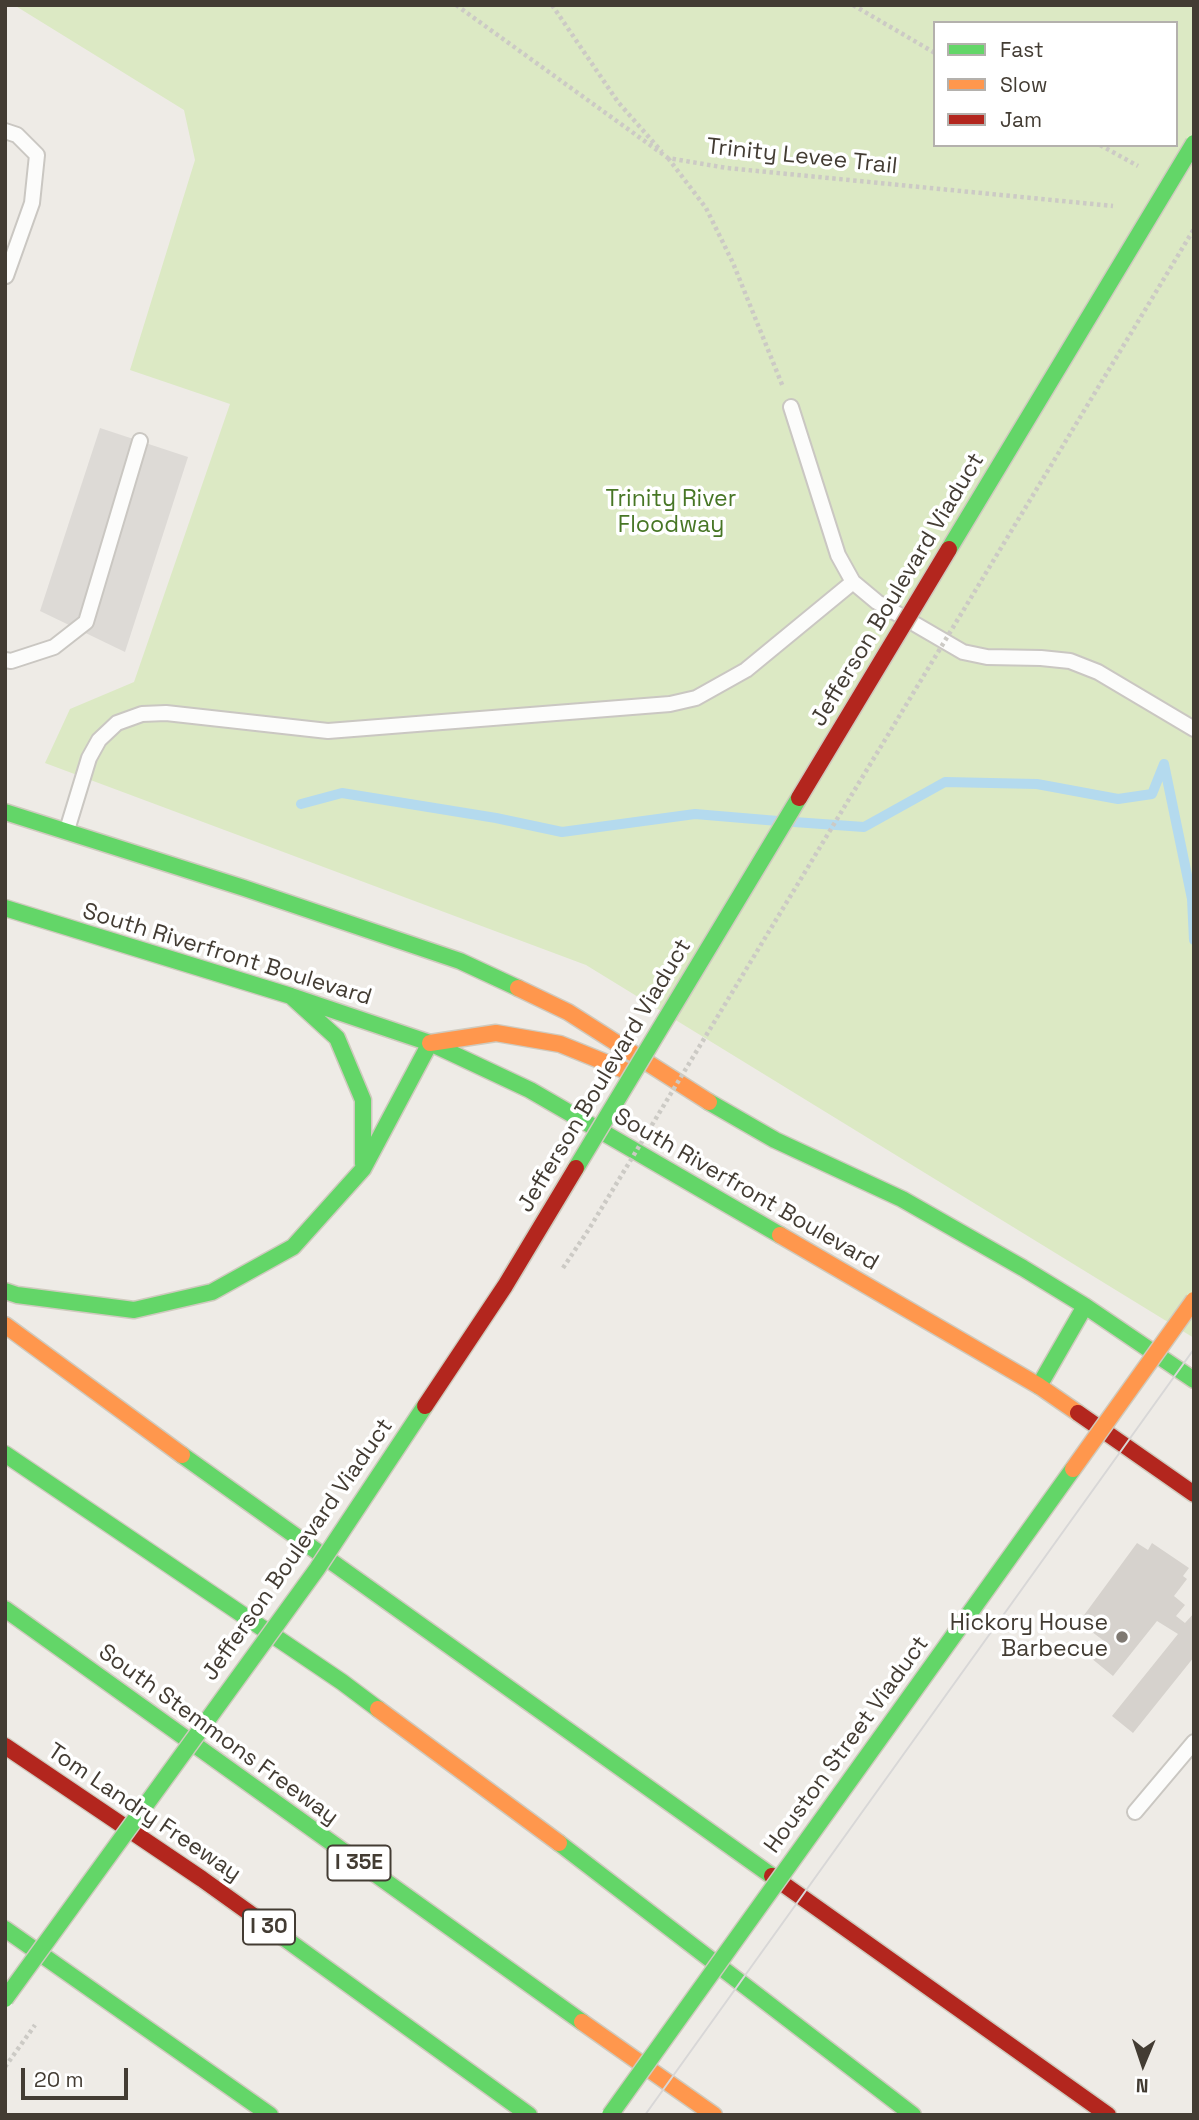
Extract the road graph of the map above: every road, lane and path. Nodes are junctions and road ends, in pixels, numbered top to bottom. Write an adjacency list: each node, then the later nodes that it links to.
1 (456, 5): 7 (path, Trinity Levee Trail)
2 (552, 5): 7 (path)
3 (853, 5): 4 (path)
4 (933, 53)
5 (5, 131): 9 (lane)
6 (1194, 143): 37 (main road, Jefferson Boulevard Viaduct, bridge)
7 (668, 158): 8 (path, Trinity Levee Trail); 10 (path)
8 (1125, 208)
9 (5, 276)
10 (791, 407): 12 (lane)
11 (140, 442): 13 (lane)
12 (853, 582): 14 (lane); 16 (lane)
13 (5, 660)
14 (1194, 729)
15 (5, 812): 16 (main road)
16 (66, 832): 20 (main road)
17 (5, 908): 18 (main road, South Riverfront Boulevard)
18 (291, 996): 19 (main road, South Riverfront Boulevard); 21 (main road)
19 (430, 1043): 20 (main road); 21 (main road); 27 (main road, South Riverfront Boulevard)
20 (719, 1109): 24 (main road)
21 (363, 1170): 22 (main road)
22 (5, 1291)
23 (1194, 1300): 40 (main road, Houston Street Viaduct, bridge)
24 (1085, 1306): 26 (main road); 27 (main road)
25 (5, 1325): 43 (main road)
26 (1194, 1380)
27 (1039, 1386): 30 (main road, South Riverfront Boulevard)
28 (5, 1439): 31 (main road)
29 (5, 1454): 31 (main road)
30 (1194, 1494)
31 (74, 1500): 42 (main road)
32 (5, 1609): 41 (main road, South Stemmons Freeway / I 35E)
33 (1194, 1742): 35 (lane)
34 (5, 1746): 39 (main road, Tom Landry Freeway / I 30)
35 (1135, 1812)
36 (5, 1929): 38 (main road)
37 (5, 1999)
38 (270, 2115)
39 (529, 2115)
40 (610, 2115)
41 (714, 2115)
42 (913, 2115)
43 (1108, 2115)

